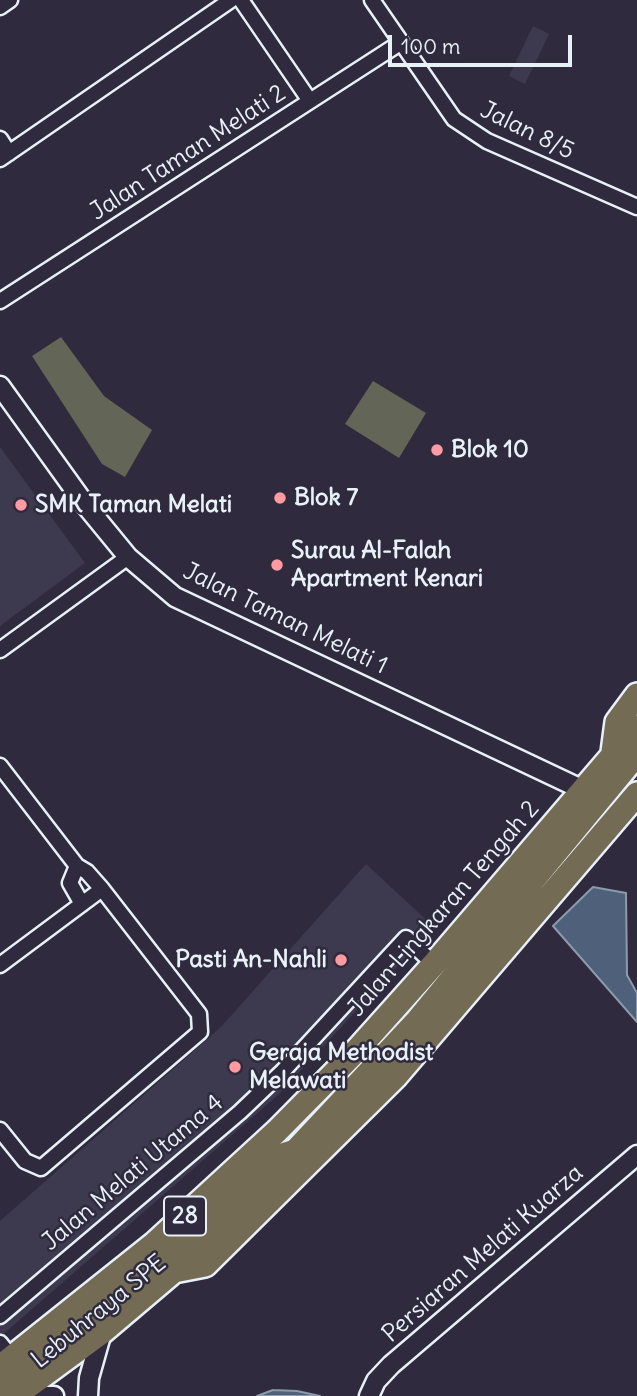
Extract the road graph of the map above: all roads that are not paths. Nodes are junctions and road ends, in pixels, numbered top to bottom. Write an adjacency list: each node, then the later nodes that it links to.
1 (10, 0): 5 (street)
2 (231, 0): 9 (street)
3 (241, 0): 7 (street)
4 (372, 0): 6 (street, Jalan 8/5)
5 (0, 6)
6 (400, 43): 7 (street, Jalan Taman Melati 2); 10 (street, Jalan 8/5)
7 (310, 101): 11 (street, Jalan Taman Melati 2)
8 (0, 139): 9 (street)
9 (4, 156)
10 (637, 208)
11 (0, 300)
12 (0, 387): 13 (street, Jalan Taman Melati 1)
13 (128, 556): 14 (street); 20 (street, Jalan Taman Melati 1)
14 (0, 650)
15 (637, 695): 17 (highway)
16 (637, 727): 17 (highway, Jalan Lingkaran Tengah 2 / 28)
17 (613, 752): 20 (highway, Jalan Lingkaran Tengah 2 / 28)
18 (637, 754): 28 (highway, Jalan Lingkaran Tengah 2 / 28)
19 (0, 766): 22 (street)
20 (581, 789): 25 (highway, Jalan Lingkaran Tengah 2 / 28)
21 (637, 794): 30 (highway)
22 (77, 866): 23 (street); 24 (street)
23 (102, 889): 24 (street); 27 (street)
24 (82, 904): 26 (street)
25 (434, 964): 31 (street, Jalan Melati Utama 4); 33 (highway, Jalan Lingkaran Tengah 2 / 28)
26 (0, 965)
27 (0, 1130)
28 (294, 1152): 30 (highway, Jalan Lingkaran Tengah 2 / 28); 33 (highway, Lebuhraya SPE)
29 (637, 1155): 39 (street, Persiaran Melati Kuarza)
30 (174, 1271): 32 (highway, Jalan Lingkaran Tengah 2 / 28)
31 (0, 1316)
32 (102, 1332): 35 (highway, Jalan Lingkaran Tengah 2 / 28); 38 (street)
33 (12, 1358): 34 (highway, Lebuhraya SPE)
34 (0, 1392)
35 (15, 1396)
36 (28, 1396): 37 (street)
37 (54, 1396)
38 (88, 1396)
39 (369, 1396)

